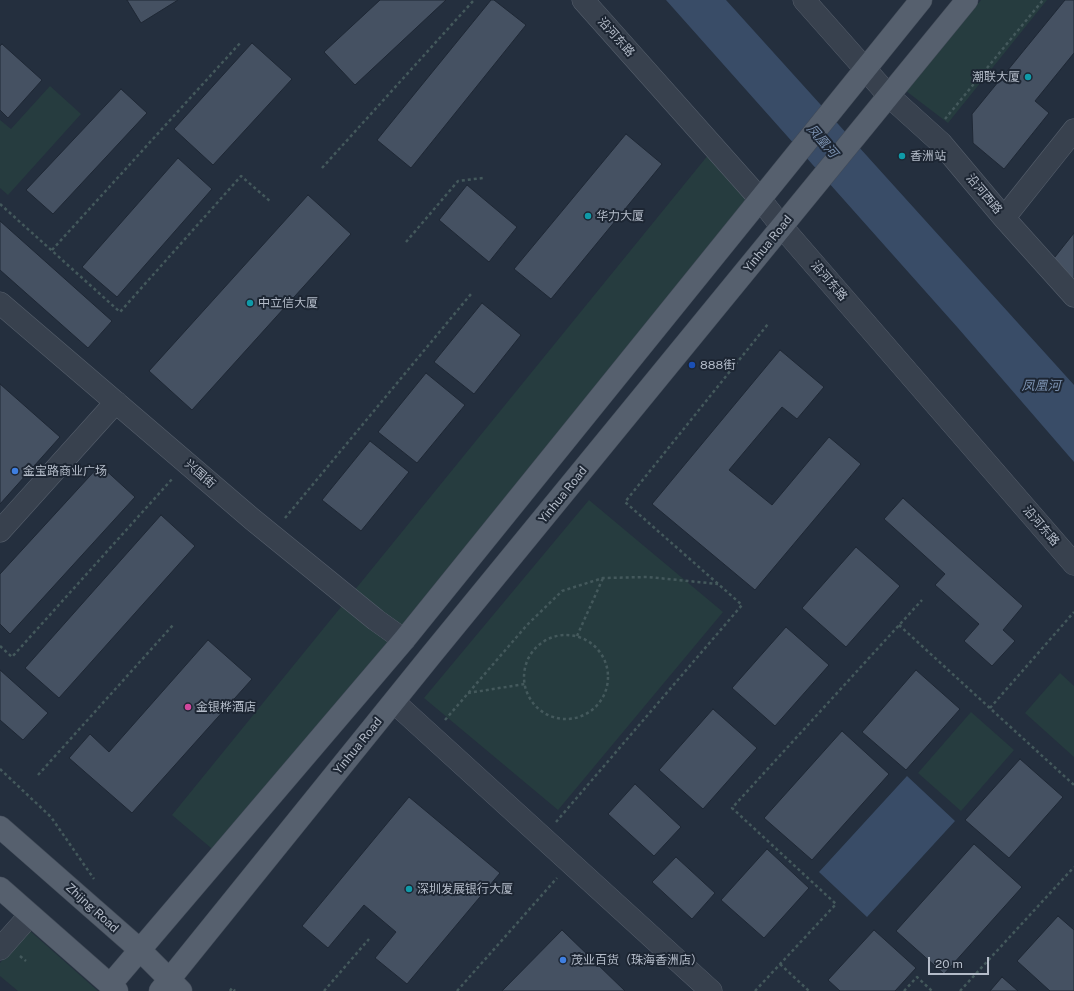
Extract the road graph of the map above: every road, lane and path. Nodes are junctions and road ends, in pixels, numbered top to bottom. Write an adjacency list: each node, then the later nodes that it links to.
1 (474, 0): 12 (path)
2 (583, 0): 14 (street, 沿河东路)
3 (804, 0): 8 (street)
4 (921, 0): 8 (main road)
5 (968, 0): 9 (main road, Yinhua Road)
6 (1042, 0): 11 (path)
7 (241, 42): 20 (path)
8 (865, 69): 9 (street, 沿河西路); 14 (main road)
9 (889, 96): 11 (street, 沿河西路); 18 (main road, Yinhua Road)
10 (1074, 130): 17 (street)
11 (932, 135): 17 (street, 沿河西路)
12 (322, 168)
13 (483, 178): 19 (path)
14 (760, 199): 18 (street, 沿河东路); 37 (main road)
15 (271, 202): 20 (path)
16 (0, 204): 20 (path)
17 (1004, 218): 22 (street, 沿河西路)
18 (782, 227): 29 (street, 沿河东路); 41 (main road, Yinhua Road)
19 (406, 242)
20 (52, 250)
21 (471, 294): 28 (path)
22 (1074, 296)
23 (0, 303): 25 (street, 兴国街)
24 (768, 324): 31 (path)
25 (116, 402): 26 (street, 兴国街); 27 (street)
26 (186, 462): 28 (street, 兴国街); 38 (path)
27 (0, 531)
28 (272, 535): 37 (street, 兴国街)
29 (1074, 564)
30 (603, 578): 31 (path); 36 (path); 40 (path)
31 (718, 584): 48 (path)
32 (922, 600): 35 (path)
33 (1074, 612): 42 (path)
34 (173, 625): 45 (path)
35 (899, 625): 42 (path); 57 (path)
36 (577, 636): 39 (path); 39 (path)
37 (404, 640): 56 (main road)
38 (0, 646)
39 (524, 684): 40 (path)
40 (468, 693): 43 (path)
41 (394, 702): 43 (street); 58 (main road, Yinhua Road)
42 (990, 708): 46 (path)
43 (432, 736): 48 (street)
44 (0, 768): 51 (path)
45 (38, 775)
46 (1074, 785)
47 (0, 826): 56 (main road, Zhijng Road)
48 (542, 837): 49 (street)
49 (570, 863): 63 (path); 64 (street)
50 (1074, 867): 69 (path)
51 (94, 879)
52 (0, 888): 53 (main road)
53 (30, 915): 55 (street); 59 (main road)
54 (369, 939): 62 (path)
55 (0, 948)
56 (139, 949): 58 (main road, Zhijng Road); 59 (main road)
57 (780, 964): 65 (path); 66 (path)
58 (170, 987)
59 (113, 988)
60 (230, 991): 61 (path)
61 (235, 991)
62 (324, 991)
63 (456, 991)
64 (711, 991)
65 (755, 991)
66 (809, 991)
67 (904, 991): 68 (path)
68 (932, 991)
69 (960, 991)

